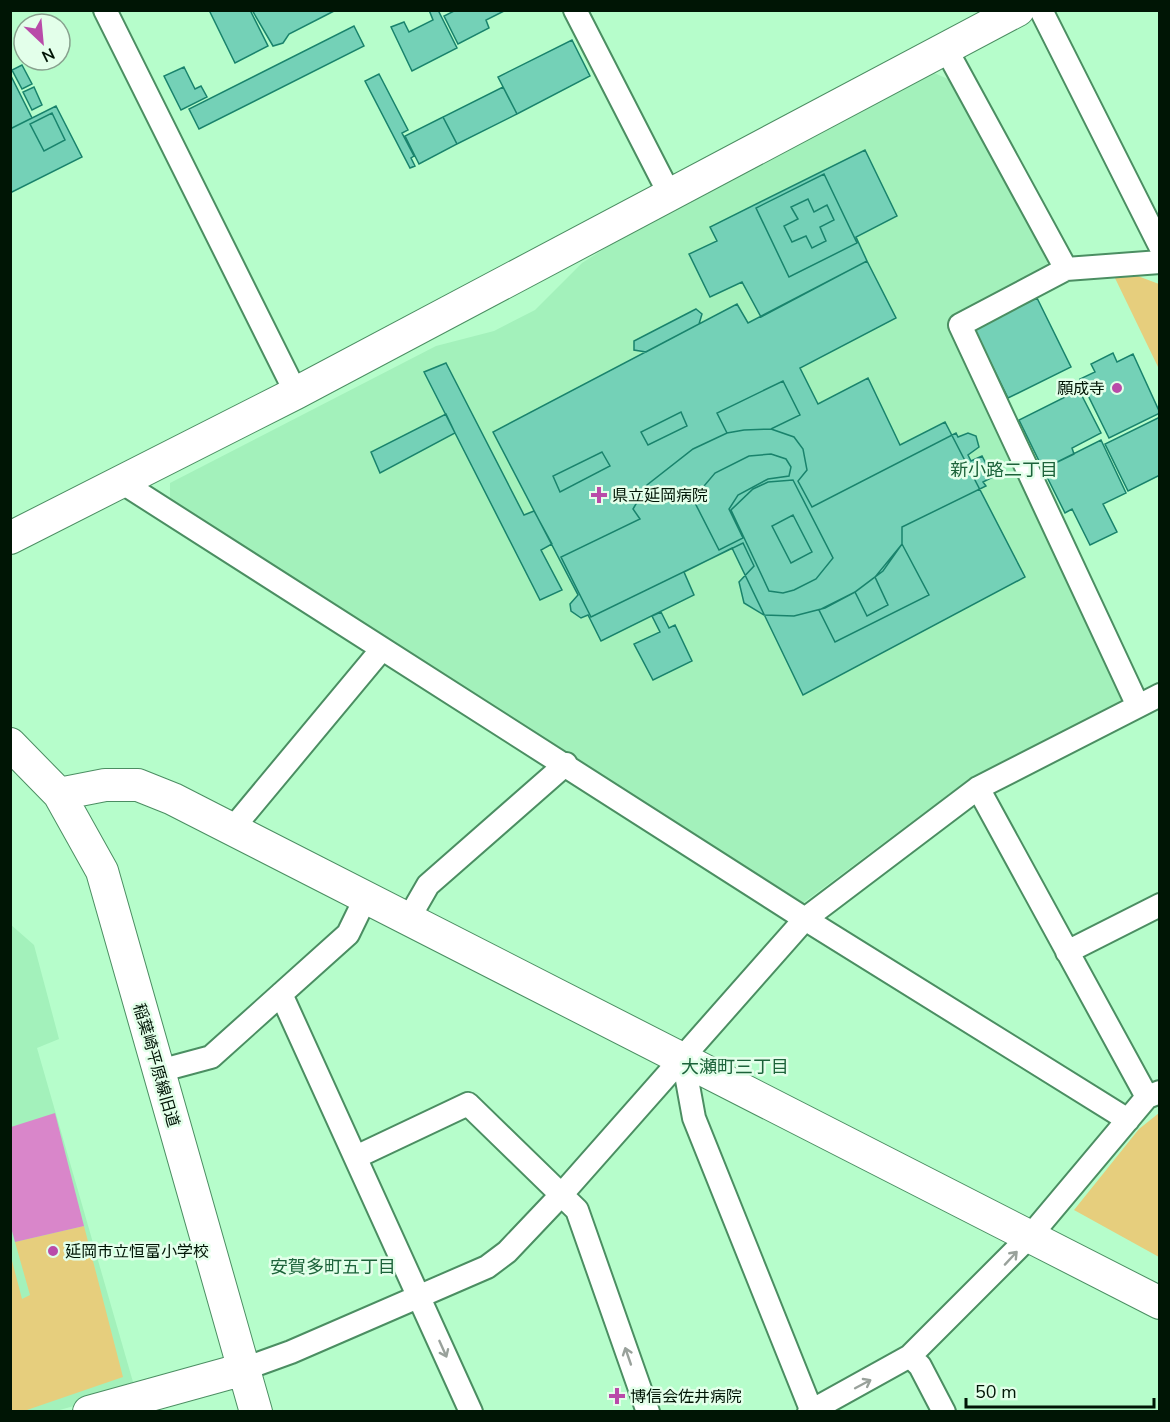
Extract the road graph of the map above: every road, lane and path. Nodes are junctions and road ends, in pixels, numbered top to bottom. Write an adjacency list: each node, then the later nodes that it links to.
1 (105, 10): 10 (street)
2 (575, 10): 6 (street)
3 (1018, 10): 5 (street)
4 (1041, 10): 7 (street)
5 (946, 49): 6 (street); 9 (street)
6 (670, 195): 10 (street)
7 (1160, 246)
8 (1160, 262): 9 (street)
9 (1066, 269): 15 (street)
10 (296, 393): 11 (street)
11 (123, 483): 12 (street); 13 (street)
12 (10, 538)
13 (382, 649): 17 (street); 20 (street)
14 (1160, 695): 15 (street)
15 (1138, 706): 18 (street)
16 (10, 744): 19 (street, 稲葉崎平原線旧道)
17 (566, 764): 23 (street); 24 (street)
18 (978, 788): 24 (street); 25 (street)
19 (59, 794): 20 (street); 28 (street, 稲葉崎平原線旧道)
20 (233, 828): 21 (street)
21 (366, 897): 23 (street); 26 (street)
22 (1160, 905): 25 (street)
23 (410, 918): 27 (street)
24 (805, 919): 27 (street); 30 (street)
25 (1067, 952): 29 (street)
26 (281, 994): 28 (street); 31 (street)
27 (683, 1058): 32 (street); 33 (street); 38 (street)
28 (159, 1071): 37 (street, 稲葉崎平原線旧道)
29 (1153, 1094): 30 (street)
30 (1128, 1120): 33 (street)
31 (356, 1156): 32 (street); 34 (street)
32 (570, 1202): 34 (street); 42 (street, one-way to 32)
33 (1031, 1235): 35 (street); 36 (street, one-way to 33)
34 (419, 1296): 37 (street); 41 (street, one-way to 41)
35 (1160, 1303)
36 (910, 1356): 38 (street, one-way to 36); 43 (street)
37 (244, 1369): 39 (street); 40 (street, 稲葉崎平原線旧道)
38 (811, 1411)
39 (89, 1412)
40 (256, 1412)
41 (471, 1412)
42 (648, 1412)
43 (944, 1412)

